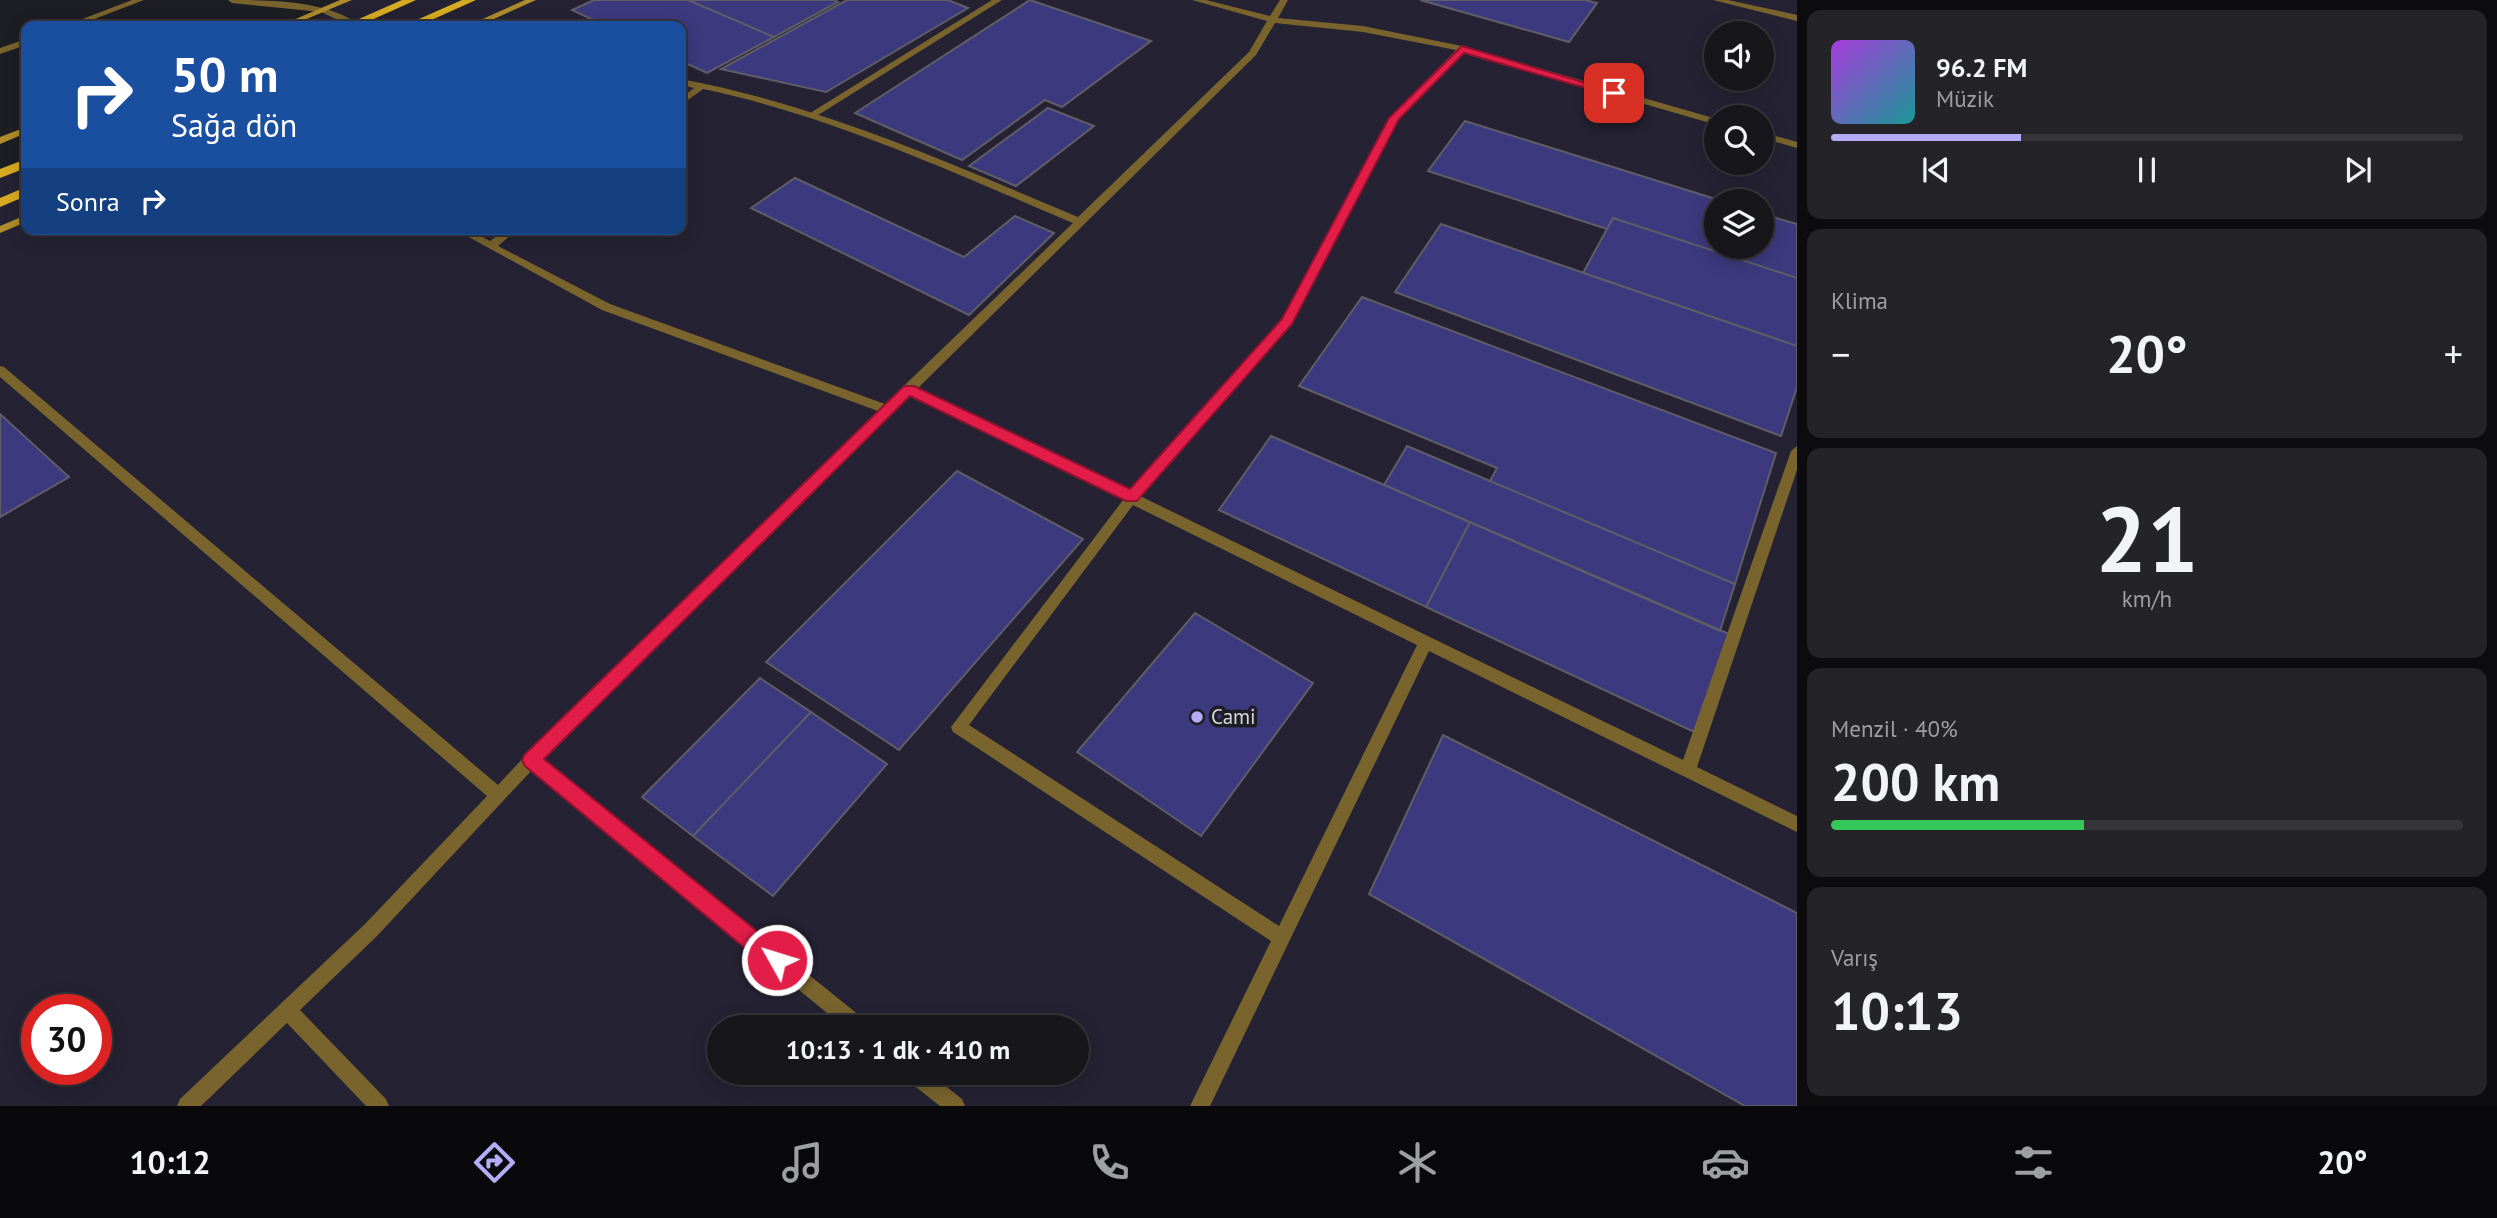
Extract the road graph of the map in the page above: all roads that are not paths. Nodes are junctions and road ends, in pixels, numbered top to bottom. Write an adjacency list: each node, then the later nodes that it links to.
1 (140, 0): 15 (street)
2 (232, 0): 12 (street)
3 (337, 0): 12 (street)
4 (348, 0): 12 (main road)
5 (411, 0): 18 (main road)
6 (471, 0): 19 (main road)
7 (532, 0): 20 (main road)
8 (998, 0): 27 (street)
9 (1196, 0): 14 (street)
10 (1283, 0): 14 (street)
11 (1717, 0): 13 (street)
12 (323, 10): 16 (main road); 17 (street)
13 (1797, 18)
14 (1274, 20): 22 (street); 38 (street)
15 (82, 21)
16 (296, 21)
17 (344, 21)
18 (361, 21)
19 (422, 21)
20 (483, 21)
21 (21, 44): 23 (street)
22 (1462, 49): 28 (street); 47 (street)
23 (0, 51)
24 (686, 83): 25 (street)
25 (702, 86): 26 (street); 27 (street)
26 (686, 98)
27 (812, 115): 38 (street)
28 (1704, 118)
29 (21, 132): 31 (main road)
30 (1774, 138): 32 (street)
31 (0, 141)
32 (1797, 145)
33 (21, 165): 34 (main road)
34 (0, 174)
35 (21, 193): 36 (main road)
36 (0, 203)
37 (21, 220): 39 (main road)
38 (1080, 222): 44 (street)
39 (0, 230)
40 (470, 235): 42 (street)
41 (505, 235): 42 (street)
42 (491, 246): 45 (street)
43 (0, 370): 51 (street)
44 (909, 390): 45 (street); 47 (street)
45 (888, 410): 49 (street)
46 (1797, 452): 50 (street)
47 (1132, 497): 48 (street); 53 (street)
48 (1426, 641): 50 (street); 53 (street)
49 (531, 760): 51 (street); 55 (street)
50 (1688, 770): 52 (street)
51 (498, 795): 54 (street)
52 (1797, 824)
53 (1282, 938): 60 (street)
54 (287, 1010): 57 (street); 58 (street)
55 (843, 1015)
56 (929, 1085): 59 (street)
57 (187, 1106)
58 (379, 1106)
59 (955, 1106)
60 (1200, 1106)

